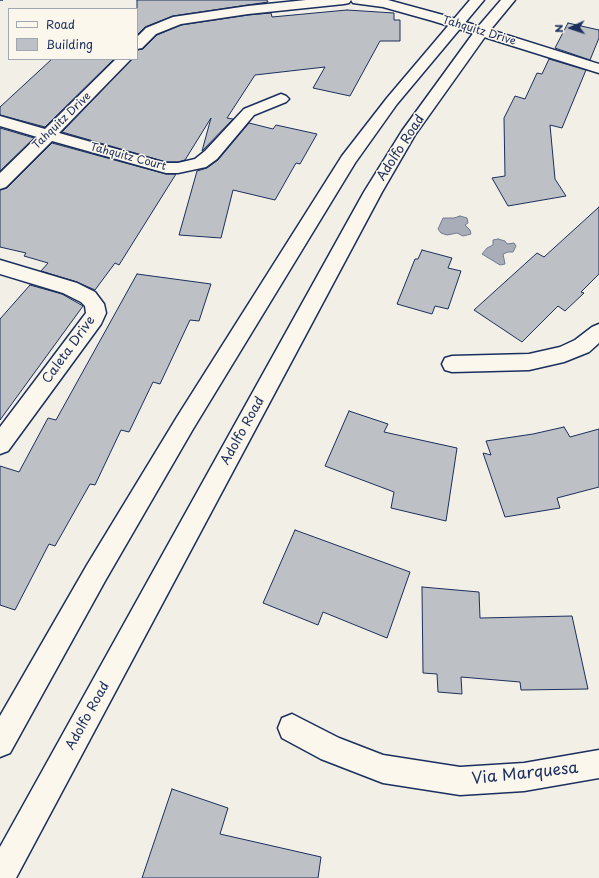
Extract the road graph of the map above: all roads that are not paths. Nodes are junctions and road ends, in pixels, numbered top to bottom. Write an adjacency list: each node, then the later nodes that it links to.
1 (344, 0): 7 (main road)
2 (358, 0): 5 (main road, Tahquitz Drive)
3 (477, 0): 5 (main road)
4 (508, 0): 6 (main road, Adolfo Road)
5 (455, 23): 6 (main road, Tahquitz Drive); 19 (main road)
6 (482, 31): 9 (main road, Tahquitz Drive); 21 (main road, Adolfo Road)
7 (138, 44)
8 (123, 60): 12 (main road, Tahquitz Drive)
9 (599, 69)
10 (281, 100): 12 (main road, Tahquitz Court)
11 (0, 121): 12 (main road, Tahquitz Court)
12 (47, 135): 13 (main road, Tahquitz Drive)
13 (0, 183)
14 (0, 267): 17 (main road, Caleta Drive)
15 (599, 332): 16 (main road)
16 (452, 364)
17 (0, 444)
18 (292, 728): 20 (main road, Via Marquesa)
19 (0, 743)
20 (599, 764)
21 (0, 877)

